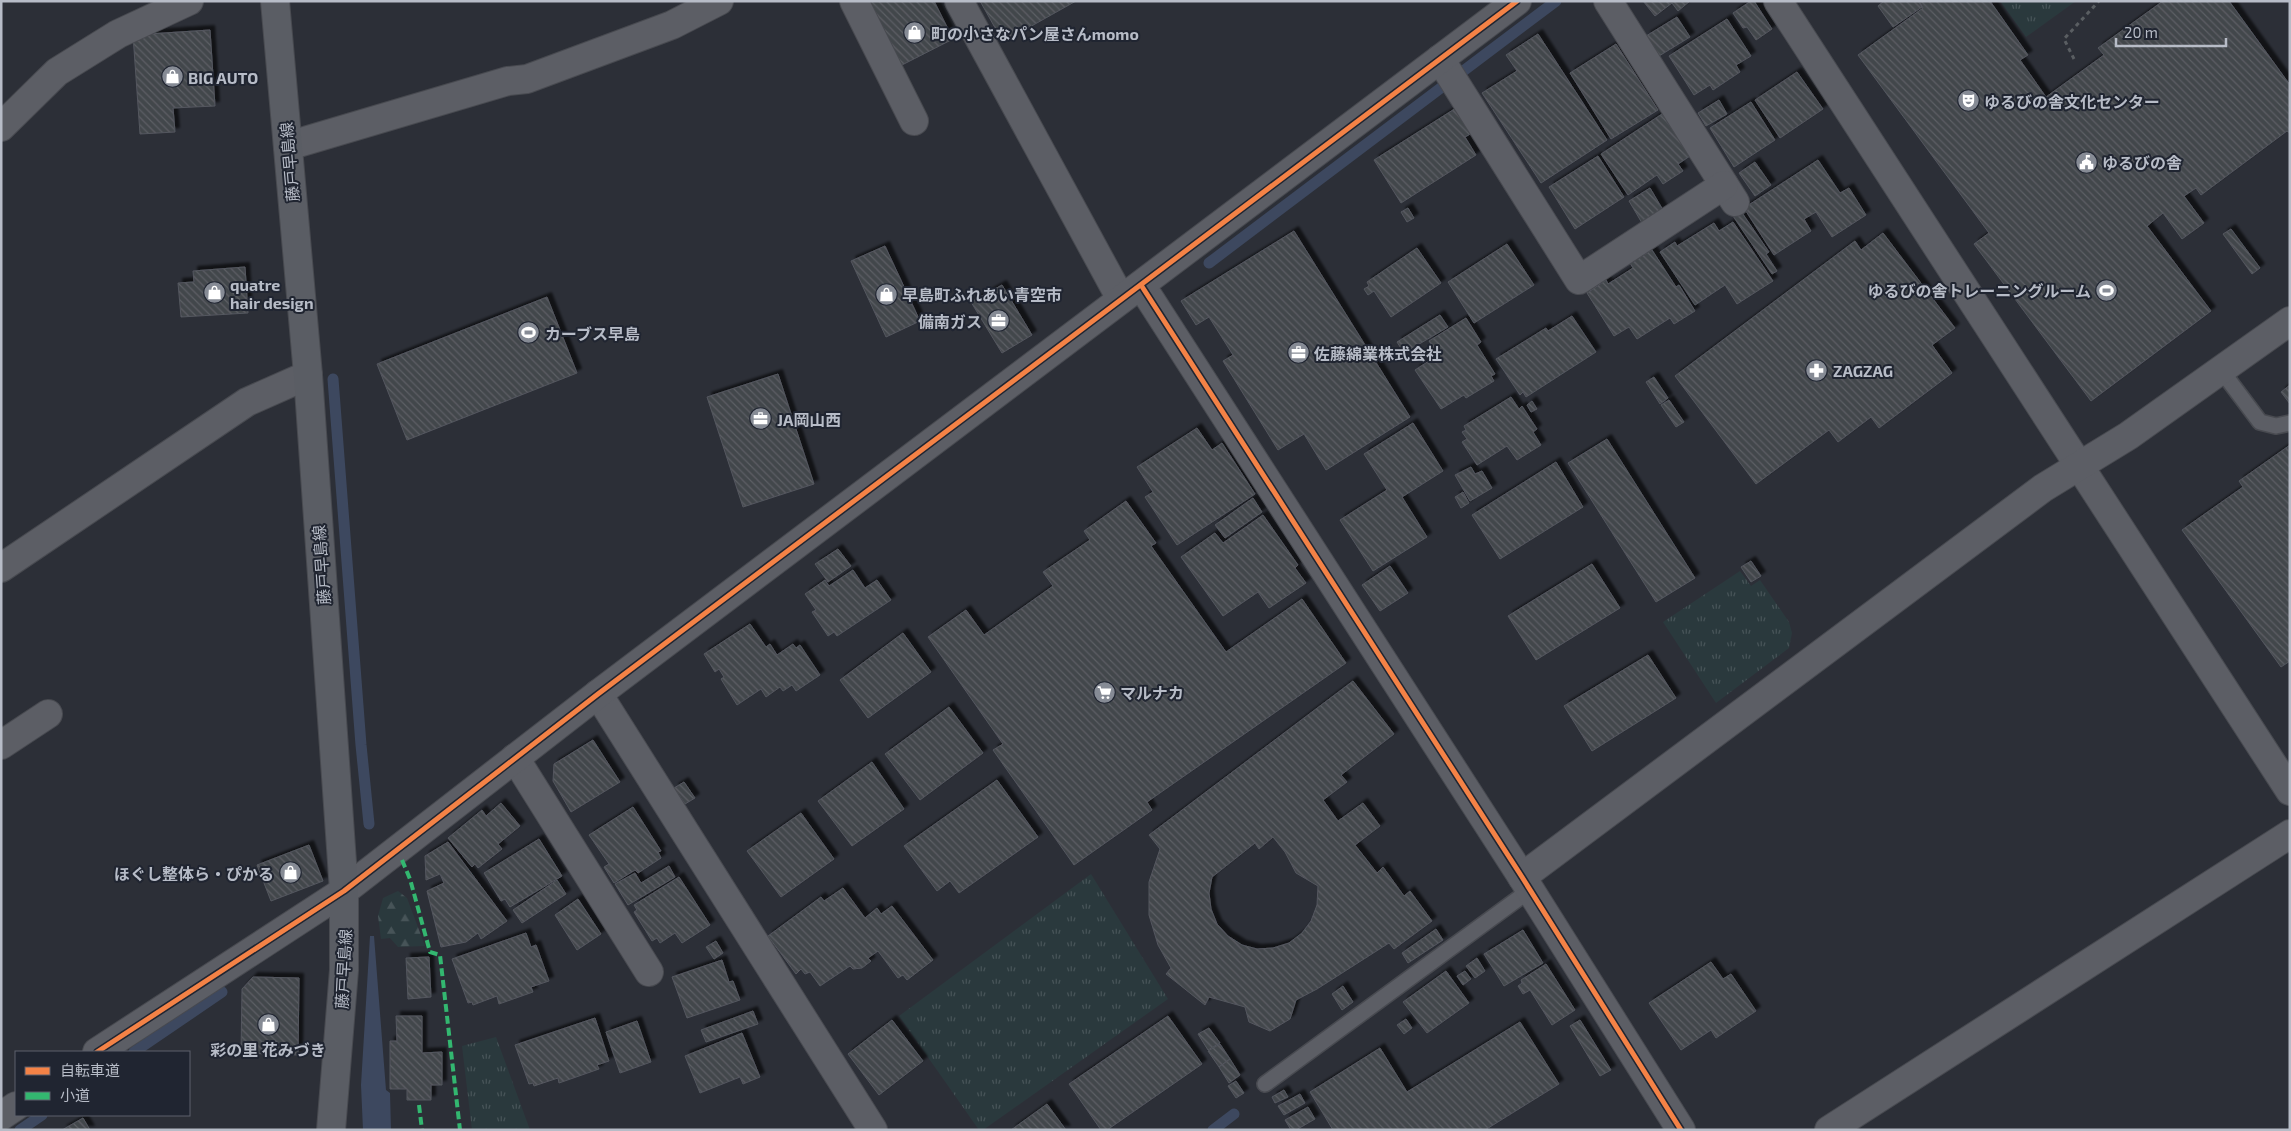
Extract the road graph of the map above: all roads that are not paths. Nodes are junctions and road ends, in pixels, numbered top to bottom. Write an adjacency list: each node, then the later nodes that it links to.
1 (189, 1): 11 (street)
2 (275, 1): 12 (main road, 藤戸早島線)
3 (719, 1): 12 (street)
4 (854, 1): 10 (street)
5 (959, 1): 13 (street)
6 (1517, 1): 9 (street)
7 (1608, 1): 9 (street)
8 (1778, 1): 18 (street)
9 (1448, 73): 13 (street)
10 (914, 121)
11 (1, 127)
12 (288, 146): 16 (main road, 藤戸早島線)
13 (1131, 292): 20 (street); 26 (street)
14 (2290, 321): 15 (street)
15 (2221, 370): 17 (lane); 18 (street)
16 (308, 375): 19 (street); 27 (main road, 藤戸早島線)
17 (2290, 422)
18 (2079, 464): 24 (street); 26 (street)
19 (1, 568)
20 (598, 694): 23 (street); 34 (street)
21 (48, 714): 22 (street)
22 (1, 745)
23 (515, 758): 27 (street); 28 (street)
24 (2290, 790)
25 (2290, 834): 36 (street)
26 (1526, 883): 30 (lane); 35 (street)
27 (344, 891): 29 (street); 33 (main road, 藤戸早島線)
28 (649, 972)
29 (99, 1051)
30 (1265, 1084)
31 (15, 1107): 32 (street)
32 (1, 1116)
33 (331, 1130)
34 (873, 1130)
35 (1682, 1130)
36 (1829, 1130)

